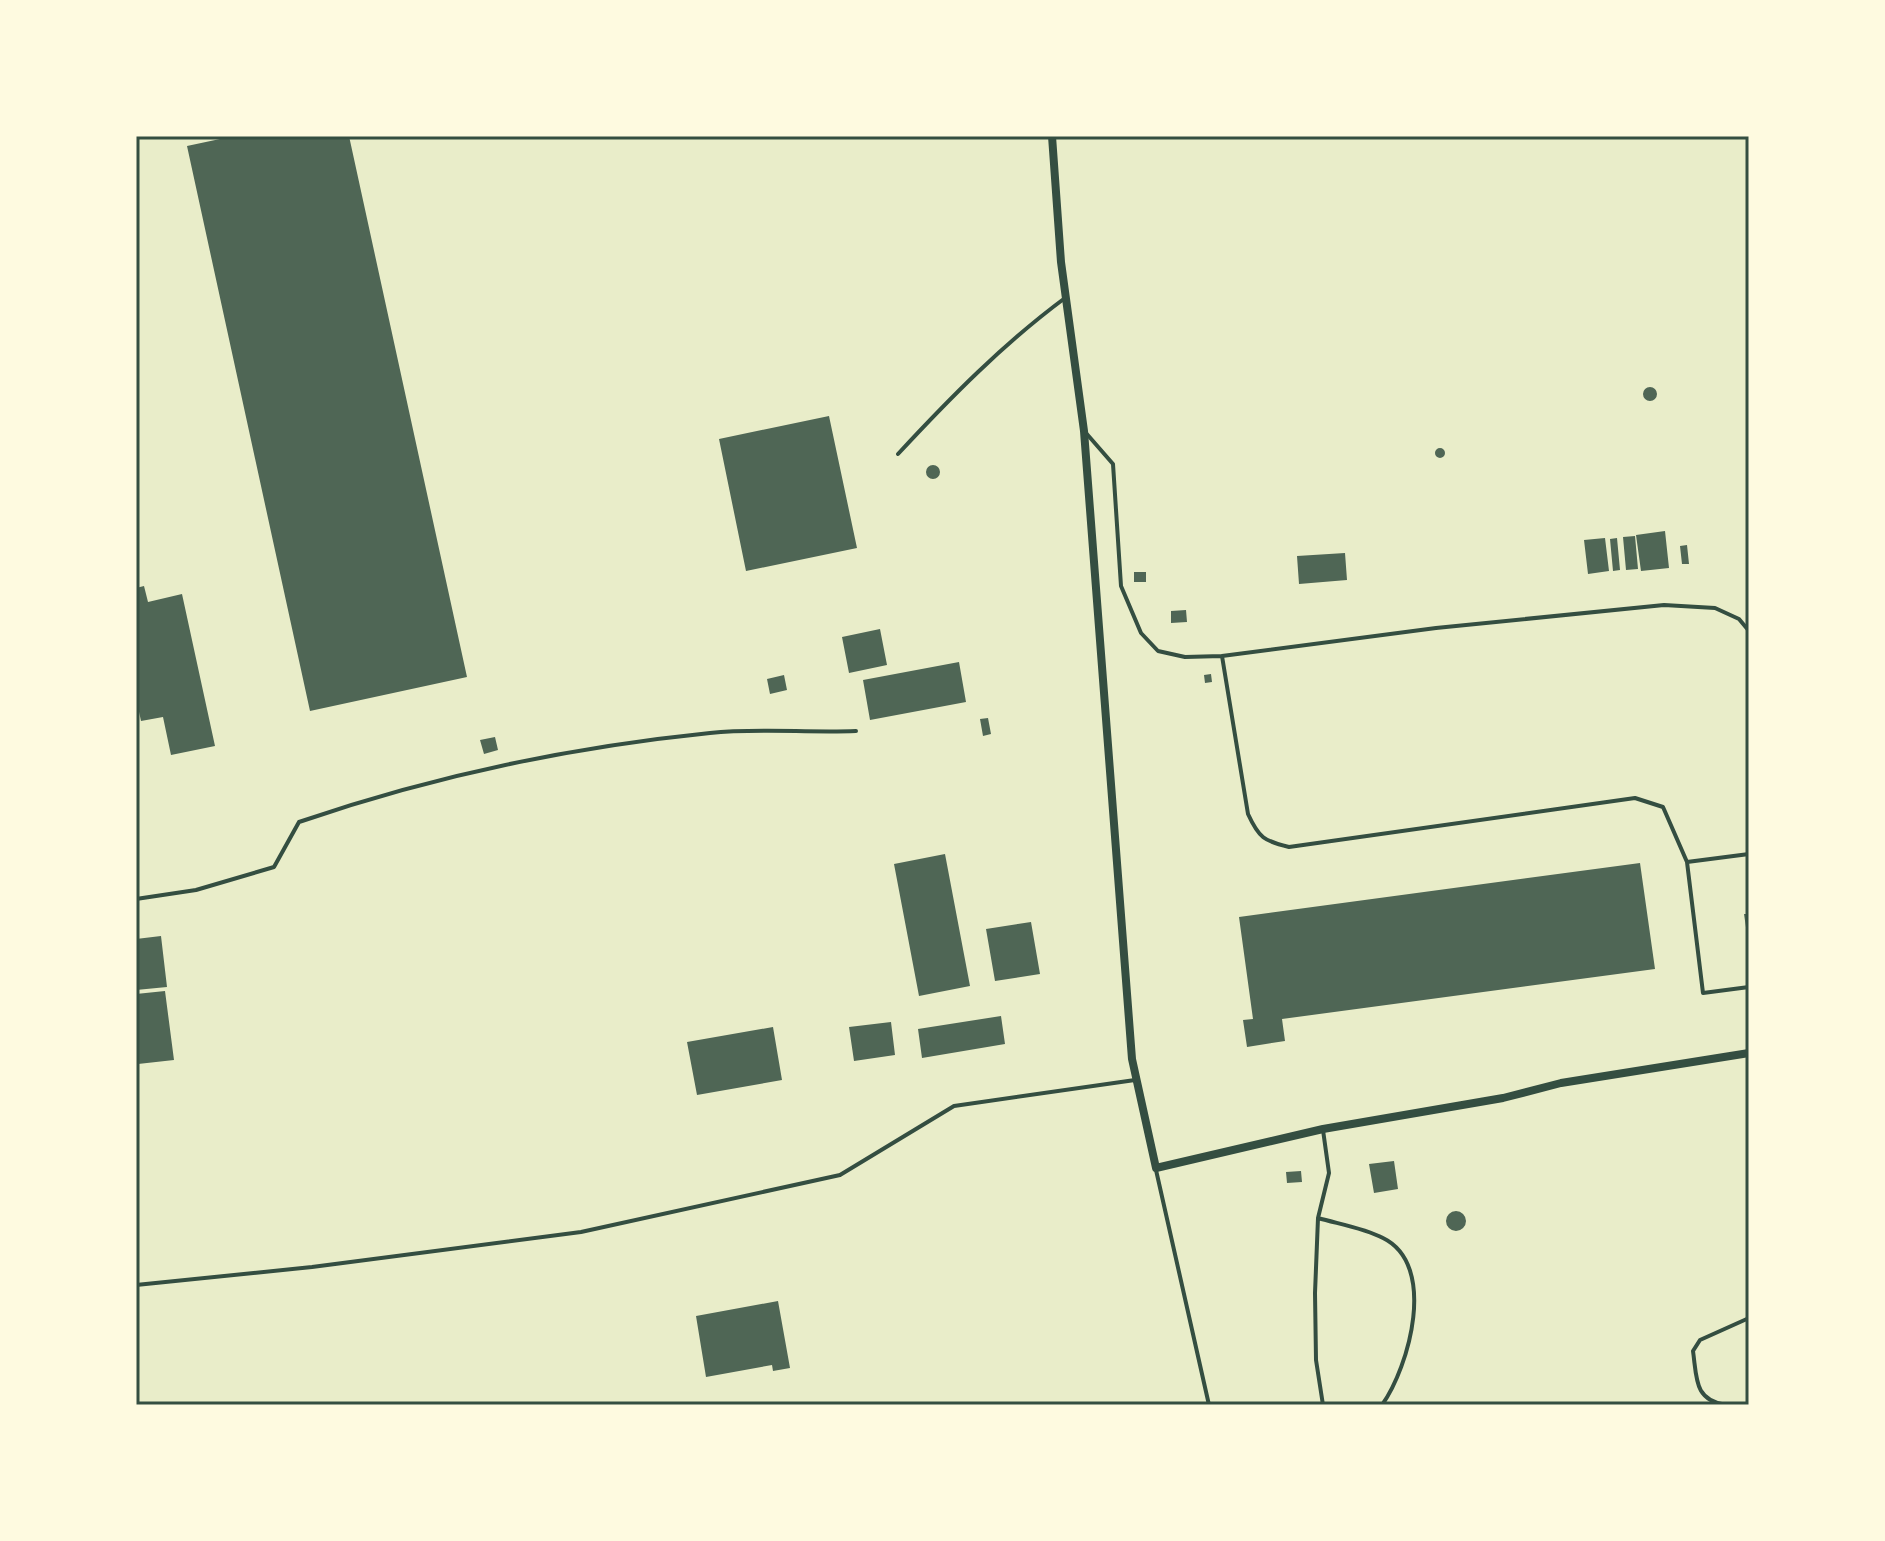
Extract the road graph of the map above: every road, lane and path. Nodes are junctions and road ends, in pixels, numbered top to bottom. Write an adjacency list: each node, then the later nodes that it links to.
1 (1052, 136): 2 (street)
2 (1067, 297): 3 (street); 4 (lane)
3 (1084, 431): 6 (lane); 13 (street)
4 (898, 454)
5 (1749, 631): 6 (lane)
6 (1222, 656): 9 (lane)
7 (856, 731): 10 (lane)
8 (1749, 854): 9 (lane)
9 (1687, 862): 11 (lane)
10 (136, 899)
11 (1749, 987)
12 (1749, 1053): 14 (street)
13 (1136, 1080): 15 (street); 17 (lane)
14 (1323, 1129): 15 (street); 16 (lane)
15 (1156, 1168): 19 (lane)
16 (1318, 1218): 20 (lane); 21 (lane)
17 (136, 1285)
18 (1749, 1318): 22 (lane)
19 (1209, 1405)
20 (1323, 1405)
21 (1382, 1405)
22 (1726, 1405)

